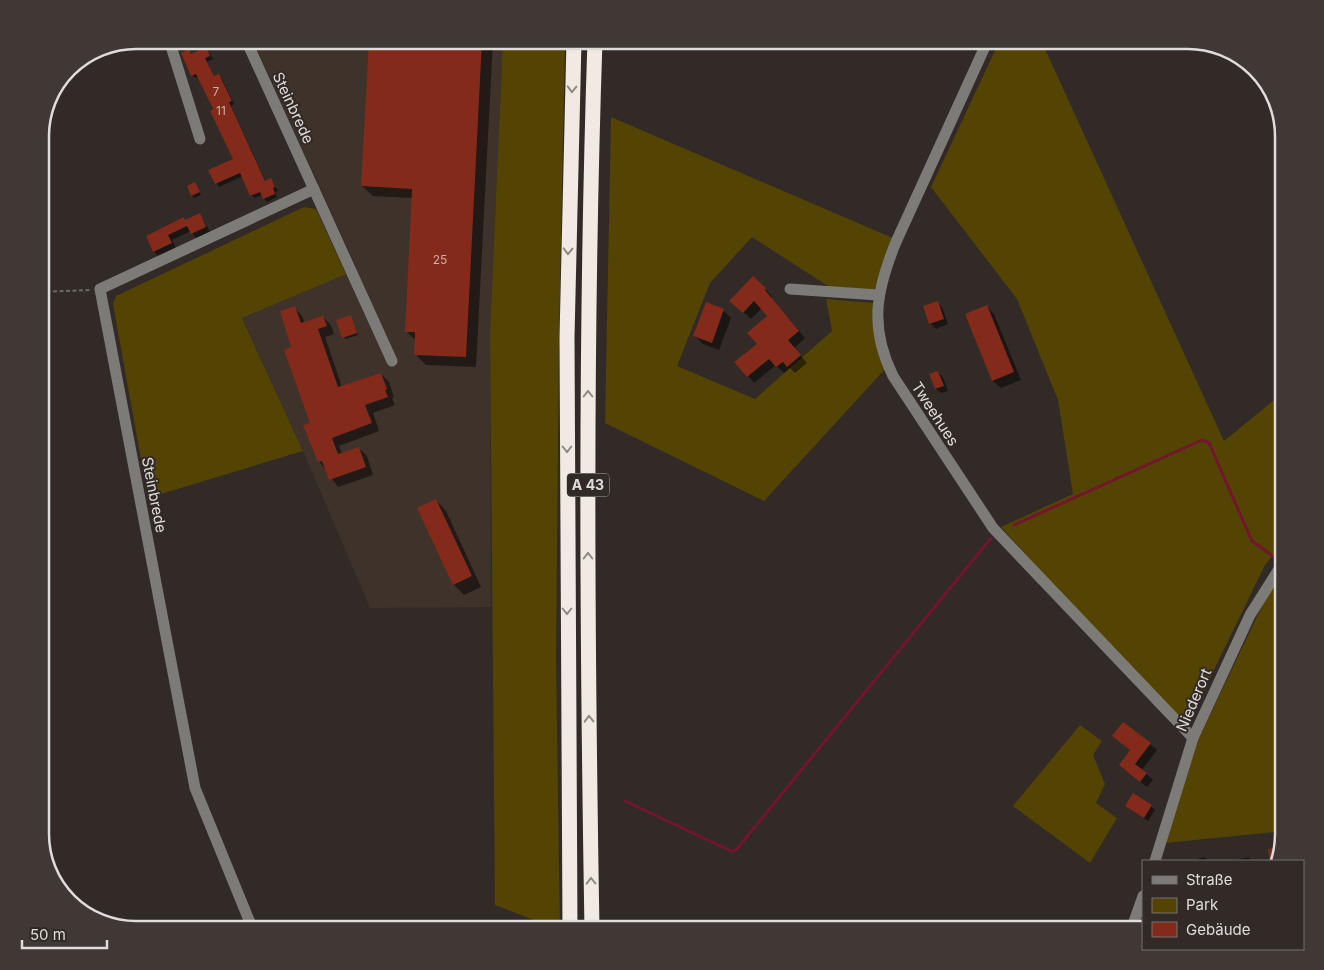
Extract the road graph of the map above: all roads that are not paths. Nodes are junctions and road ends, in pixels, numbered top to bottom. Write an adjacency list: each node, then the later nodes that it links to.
1 (172, 49): 6 (street)
2 (250, 49): 7 (street, Steinbrede)
3 (574, 49): 16 (highway, A 43, one-way to 16)
4 (595, 49): 17 (highway, A 43, one-way to 4)
5 (984, 49): 9 (street, Tweehues)
6 (200, 139)
7 (314, 189): 10 (street, Steinbrede); 15 (street, Steinbrede)
8 (790, 289): 9 (street)
9 (878, 295): 12 (street, Tweehues)
10 (392, 361)
11 (1275, 574): 12 (street, Niederort)
12 (1193, 738): 13 (street, Niederort)
13 (1155, 860)
14 (1142, 899): 18 (street)
15 (249, 921)
16 (570, 921)
17 (592, 921)
18 (1134, 921)

